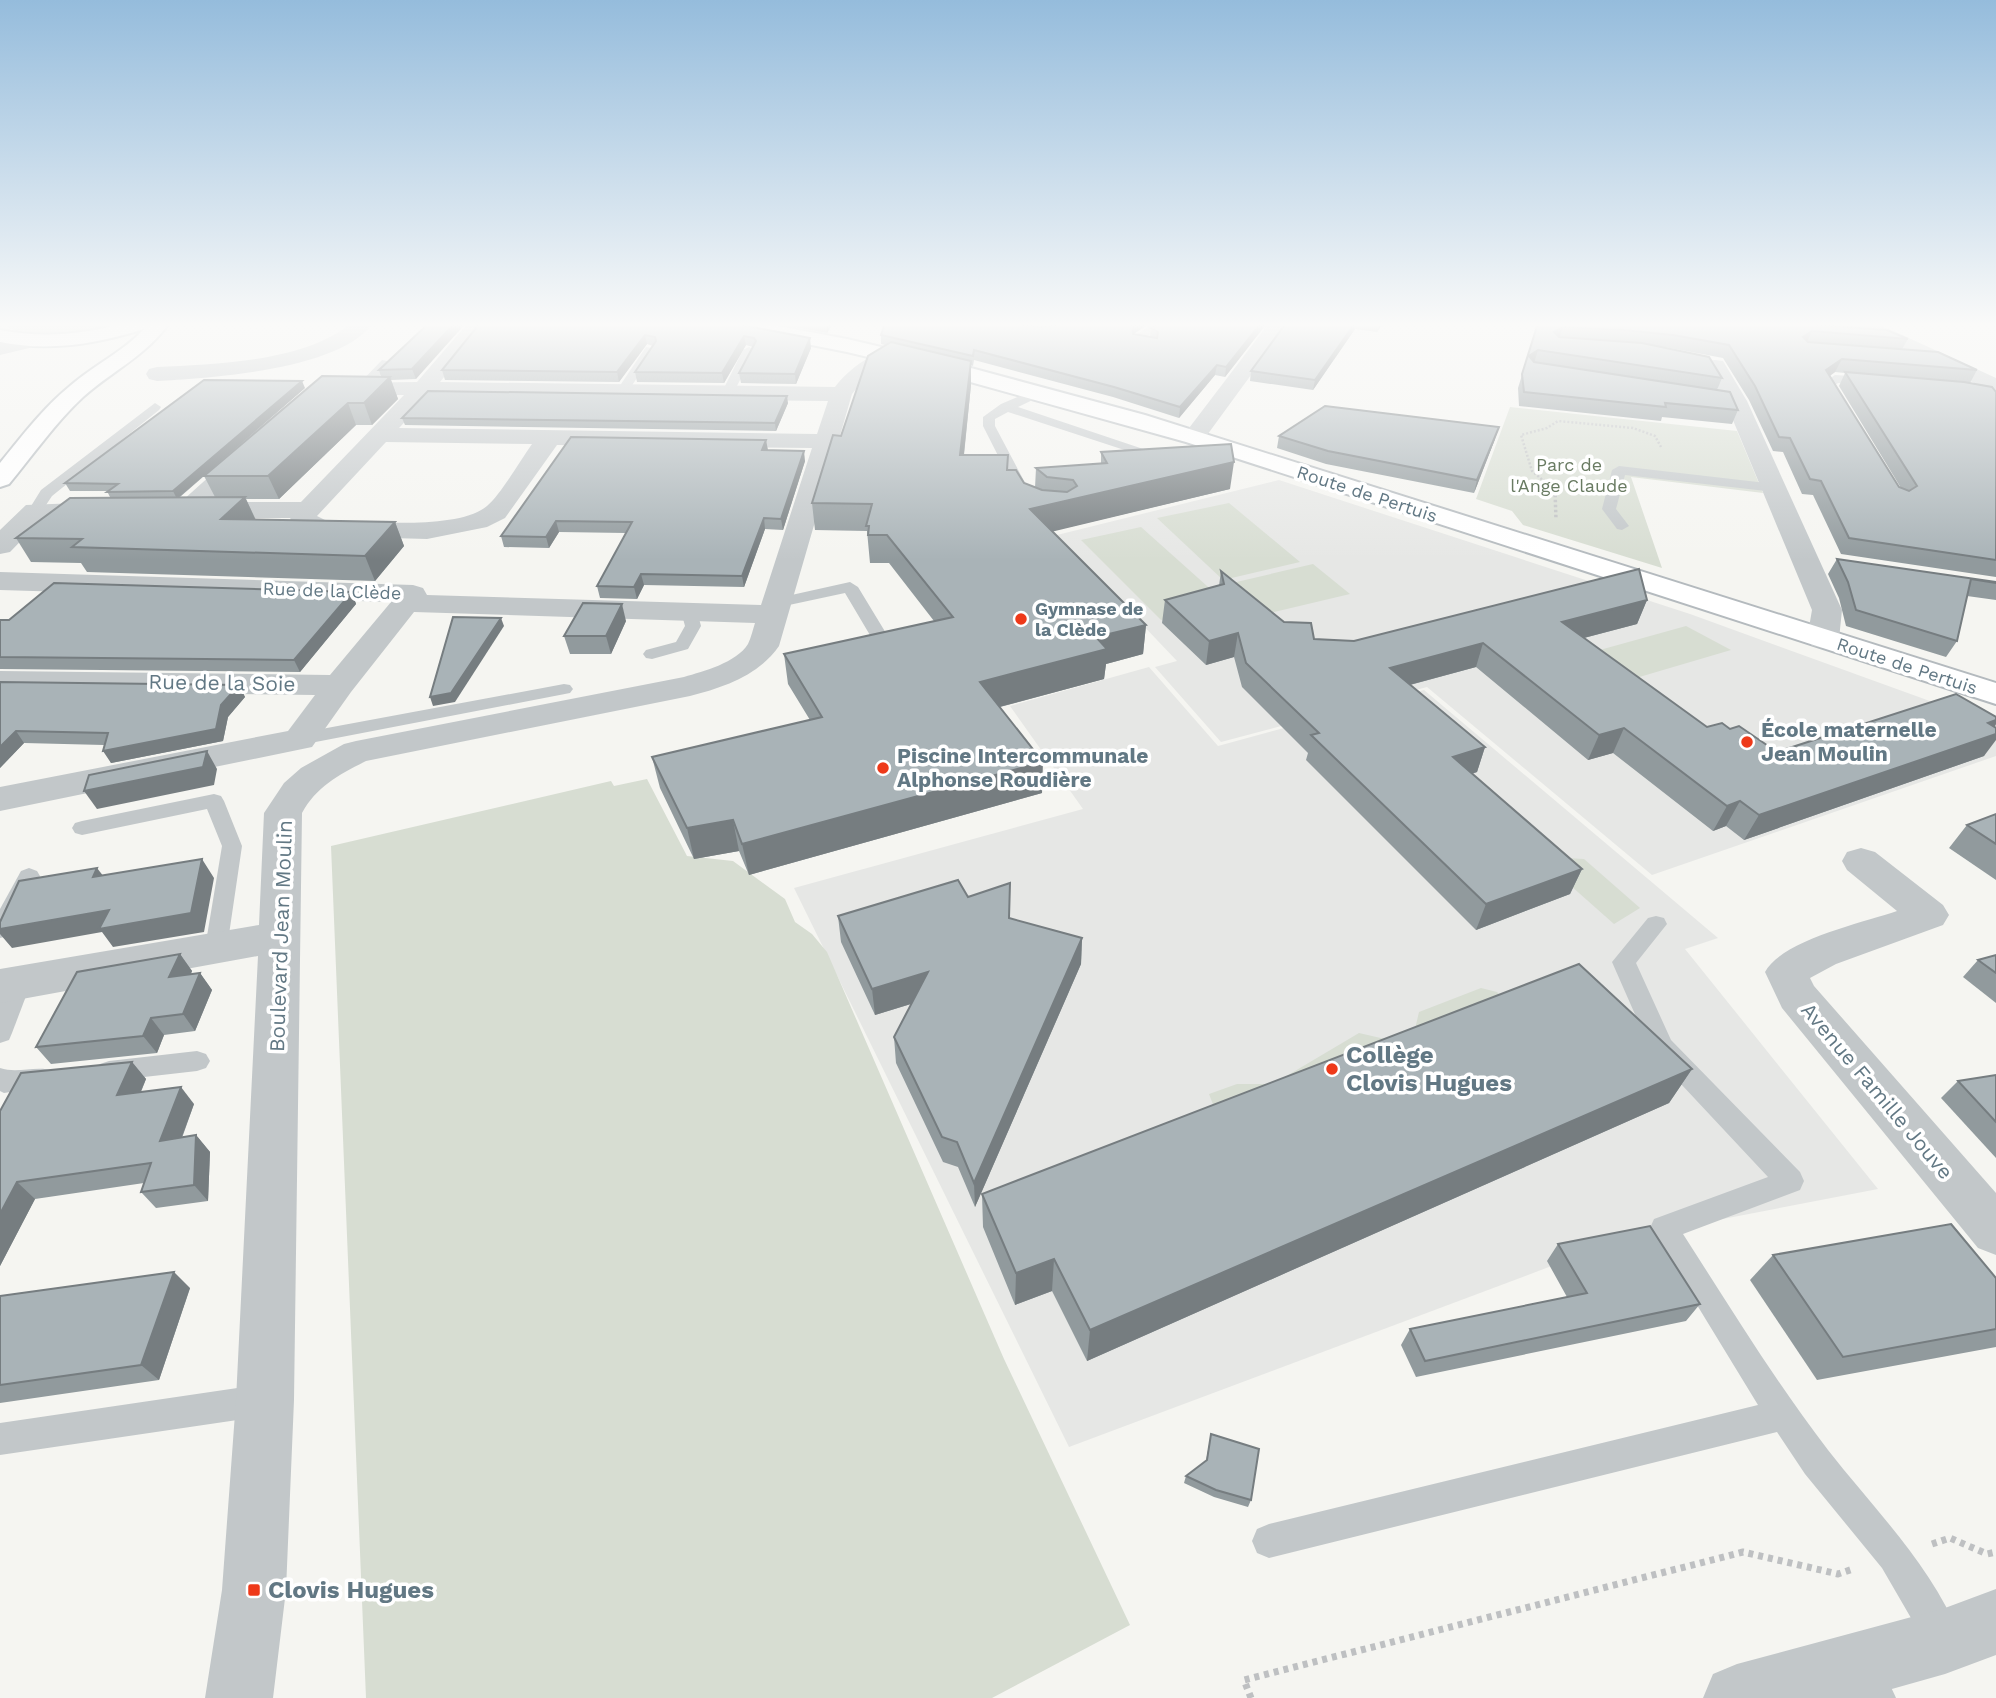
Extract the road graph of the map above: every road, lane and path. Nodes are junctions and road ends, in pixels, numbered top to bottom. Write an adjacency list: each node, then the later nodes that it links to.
1 (66, 402): 21 (main road)
2 (410, 402): 13 (street)
3 (817, 402): 17 (street)
4 (825, 402): 18 (street, Boulevard Jean Moulin)
5 (1016, 402): 11 (lane)
6 (1074, 402): 15 (main road, Route de Pertuis)
7 (1220, 402): 15 (street)
8 (1731, 402): 22 (street)
9 (1839, 402): 12 (lane)
10 (155, 407): 28 (lane)
11 (1005, 407): 19 (lane); 23 (lane)
12 (1849, 419)
13 (379, 435): 14 (street); 27 (street)
14 (550, 437): 17 (street); 27 (street)
15 (1194, 437): 36 (main road, Route de Pertuis)
16 (264, 440): 26 (street)
17 (786, 441): 18 (street)
18 (827, 441): 34 (street, Boulevard Jean Moulin)
19 (1175, 462)
20 (1690, 478): 22 (lane); 29 (path); 30 (lane)
21 (0, 479)
22 (1775, 488): 36 (street)
23 (1030, 505)
24 (130, 510): 28 (street)
25 (157, 510): 26 (street)
26 (185, 510): 27 (street)
27 (306, 510)
28 (35, 511): 31 (street)
29 (1556, 519)
30 (1622, 526)
31 (0, 546)
32 (0, 581): 33 (street, Rue de la Clède)
33 (405, 603): 35 (street, Rue de la Clède); 40 (street)
34 (773, 609): 35 (street, Rue de la Clède); 37 (lane); 50 (street, Boulevard Jean Moulin)
35 (689, 611): 38 (lane)
36 (1823, 639): 42 (main road, Route de Pertuis)
37 (886, 648)
38 (653, 654)
39 (0, 681): 40 (street, Rue de la Soie)
40 (339, 685): 43 (street)
41 (564, 689): 43 (lane)
42 (1996, 694)
43 (300, 739): 44 (street)
44 (0, 799)
45 (82, 828): 51 (lane)
46 (1861, 861): 56 (street, Avenue Famille Jouve)
47 (29, 876): 49 (lane)
48 (1656, 924): 58 (lane)
49 (0, 930)
50 (281, 936): 51 (street); 57 (street, Boulevard Jean Moulin)
51 (216, 948): 52 (street)
52 (10, 985): 53 (lane)
53 (0, 1033)
54 (197, 1061): 55 (lane)
55 (0, 1078)
56 (1996, 1231)
57 (265, 1400): 59 (lane); 65 (street, Boulevard Jean Moulin)
58 (1783, 1415): 60 (lane); 62 (lane)
59 (0, 1439)
60 (1269, 1541)
61 (1996, 1552): 62 (path)
62 (1894, 1556): 63 (lane); 66 (path)
63 (1970, 1631): 64 (street)
64 (1866, 1682): 67 (street)
65 (239, 1698)
66 (1251, 1698)
67 (1737, 1698)

